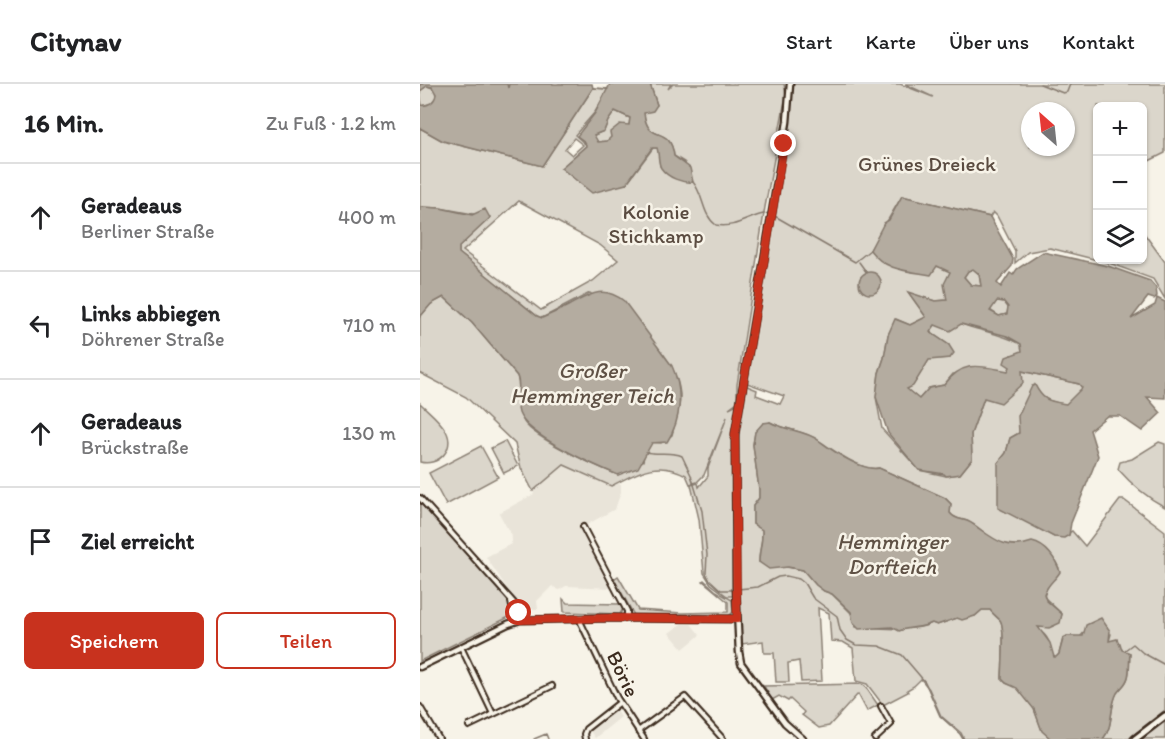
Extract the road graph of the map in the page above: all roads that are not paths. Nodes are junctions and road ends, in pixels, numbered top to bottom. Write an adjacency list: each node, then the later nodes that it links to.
1 (789, 84): 6 (street)
2 (420, 498): 7 (street)
3 (584, 527): 5 (street)
4 (581, 618): 5 (street); 7 (street); 11 (street, Börie)
5 (627, 618): 6 (street)
6 (737, 619): 22 (street)
7 (518, 621): 8 (street)
8 (461, 647): 9 (street); 14 (street)
9 (420, 667)
10 (552, 686): 14 (street)
11 (619, 703): 17 (street, Börie); 19 (street)
12 (881, 706): 23 (street)
13 (420, 707): 18 (street)
14 (493, 714): 16 (street)
15 (1165, 716): 24 (main road)
16 (469, 726)
17 (638, 731): 20 (street, Börie); 21 (street)
18 (439, 739)
19 (585, 739)
20 (644, 739)
21 (723, 739)
22 (803, 739)
23 (875, 739)
24 (1136, 739)

